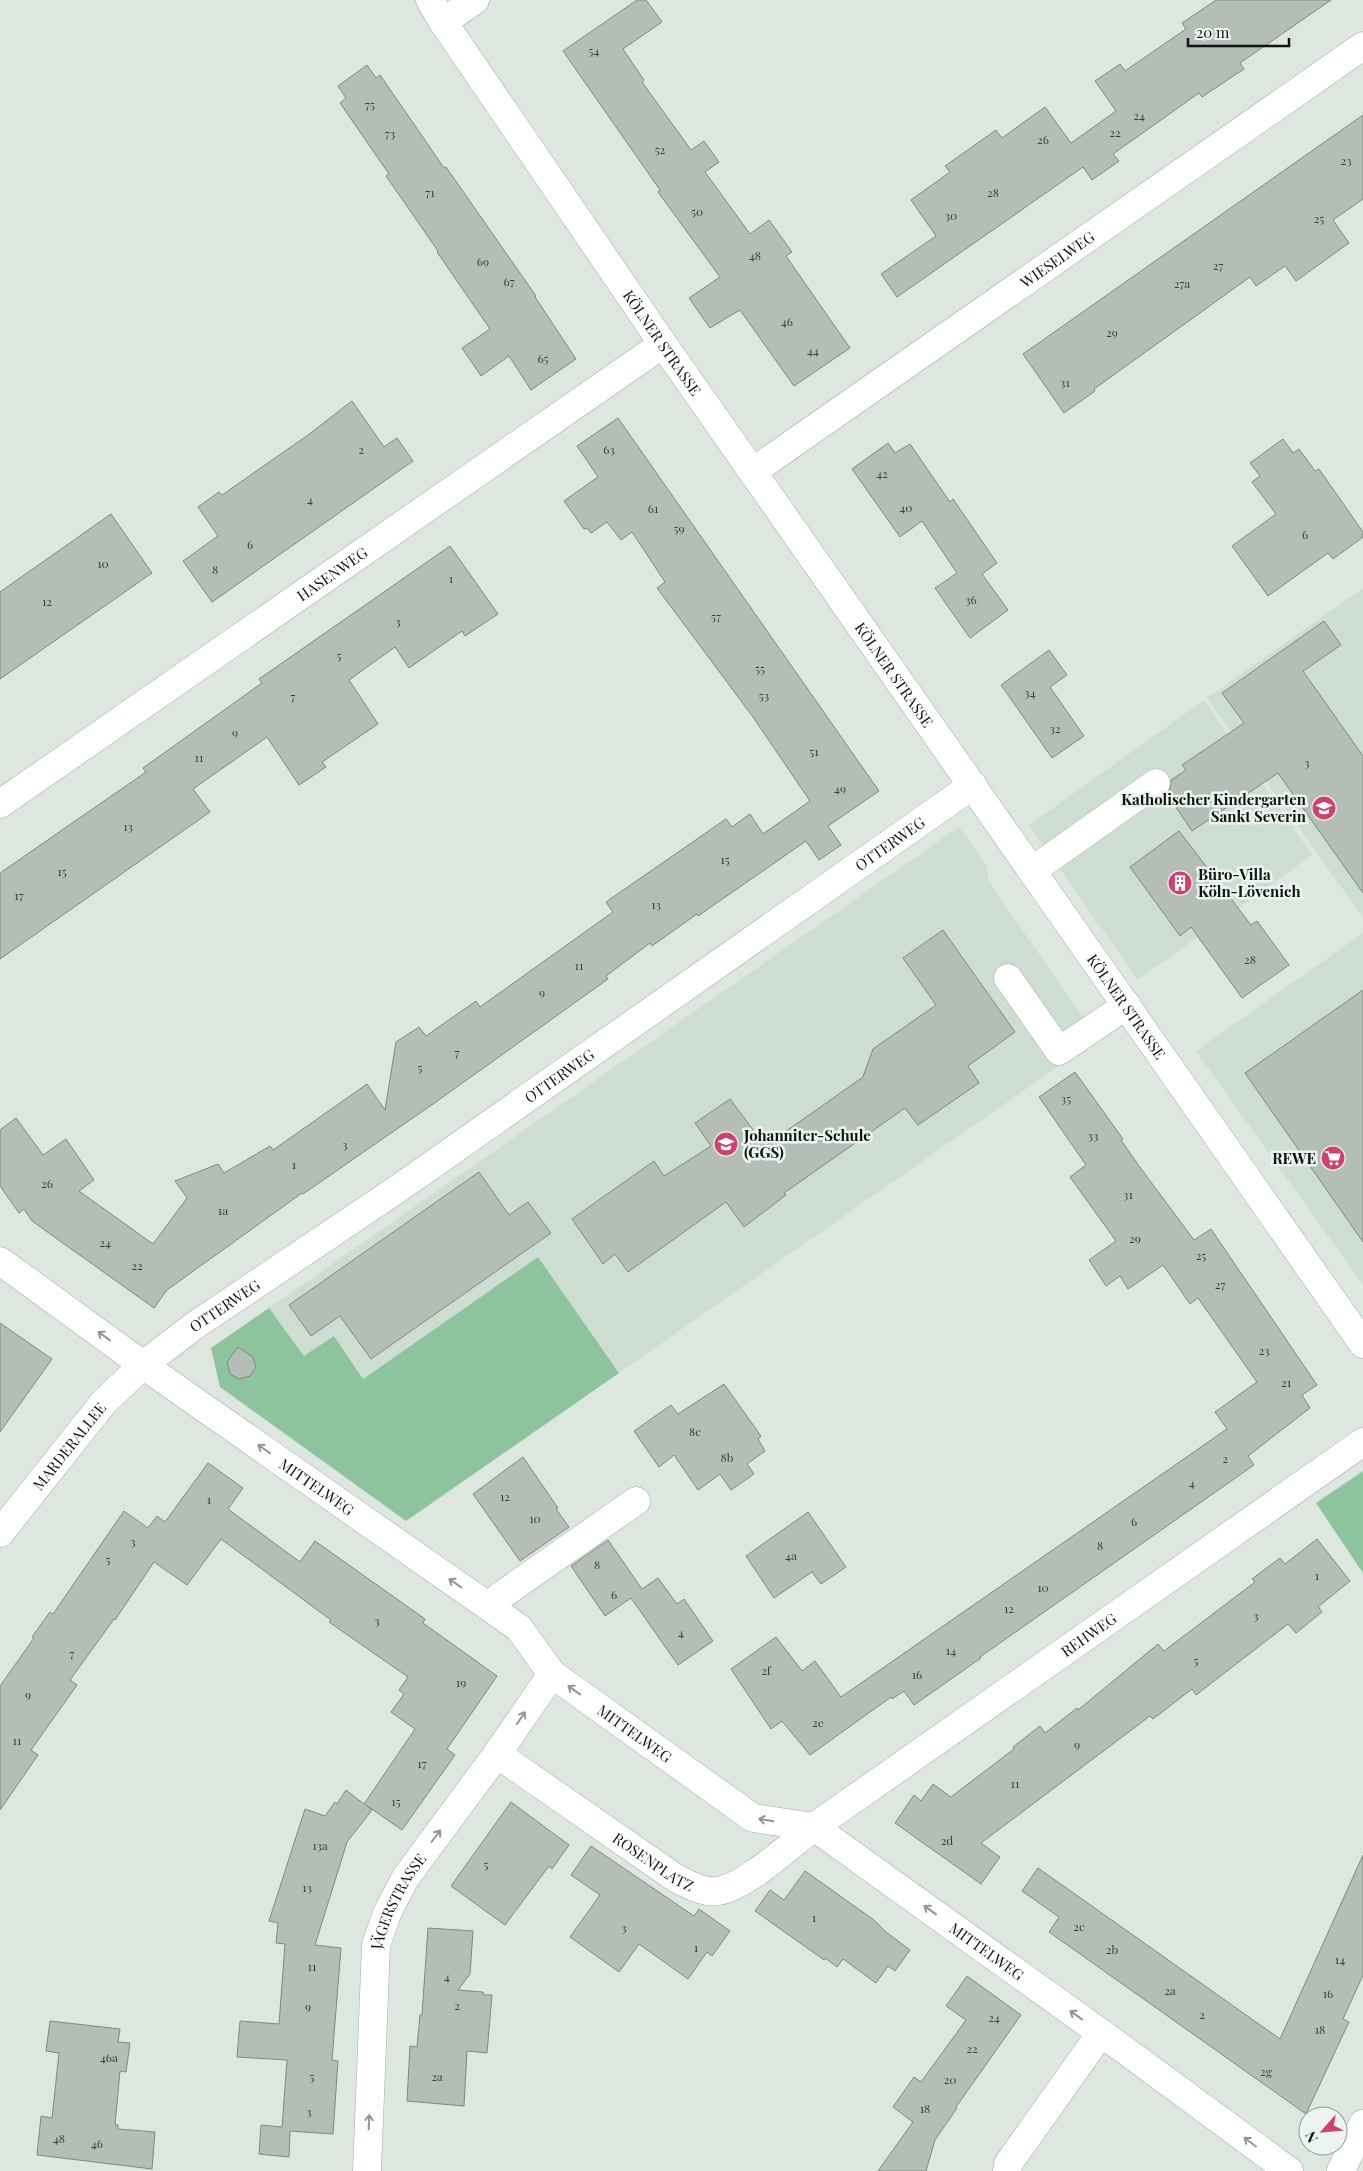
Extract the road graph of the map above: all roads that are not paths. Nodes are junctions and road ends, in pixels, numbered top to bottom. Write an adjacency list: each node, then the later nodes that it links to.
1 (475, 0): 2 (street)
2 (437, 11): 4 (street, KÖLNER STRASSE)
3 (1363, 46): 5 (street, WIESELWEG)
4 (663, 344): 5 (street, KÖLNER STRASSE); 8 (street, HASENWEG)
5 (752, 472): 7 (street, KÖLNER STRASSE)
6 (1156, 783): 9 (street)
7 (973, 785): 9 (street, KÖLNER STRASSE); 14 (street, OTTERWEG)
8 (0, 804)
9 (1033, 870): 11 (street, KÖLNER STRASSE)
10 (1008, 978): 11 (street)
11 (1127, 1005): 13 (street, KÖLNER STRASSE)
12 (0, 1261): 14 (street, MITTELWEG, one-way to 12)
13 (1363, 1344)
14 (143, 1364): 17 (street, MARDERALLEE); 18 (street, MITTELWEG, one-way to 14)
15 (1363, 1442): 21 (street, REHWEG)
16 (636, 1501): 18 (street)
17 (0, 1533)
18 (490, 1608): 19 (street, MITTELWEG)
19 (552, 1674): 20 (street, JÄGERSTRASSE, one-way to 19); 21 (street, MITTELWEG, one-way to 19)
20 (497, 1754): 21 (street, ROSENPLATZ); 24 (street, JÄGERSTRASSE, one-way to 20)
21 (814, 1827): 22 (street, MITTELWEG, one-way to 21)
22 (1101, 2033): 25 (street); 26 (street, MITTELWEG, one-way to 22)
23 (1363, 2124): 27 (street)
24 (367, 2171)
25 (1007, 2171)
26 (1289, 2171)
27 (1341, 2171)

